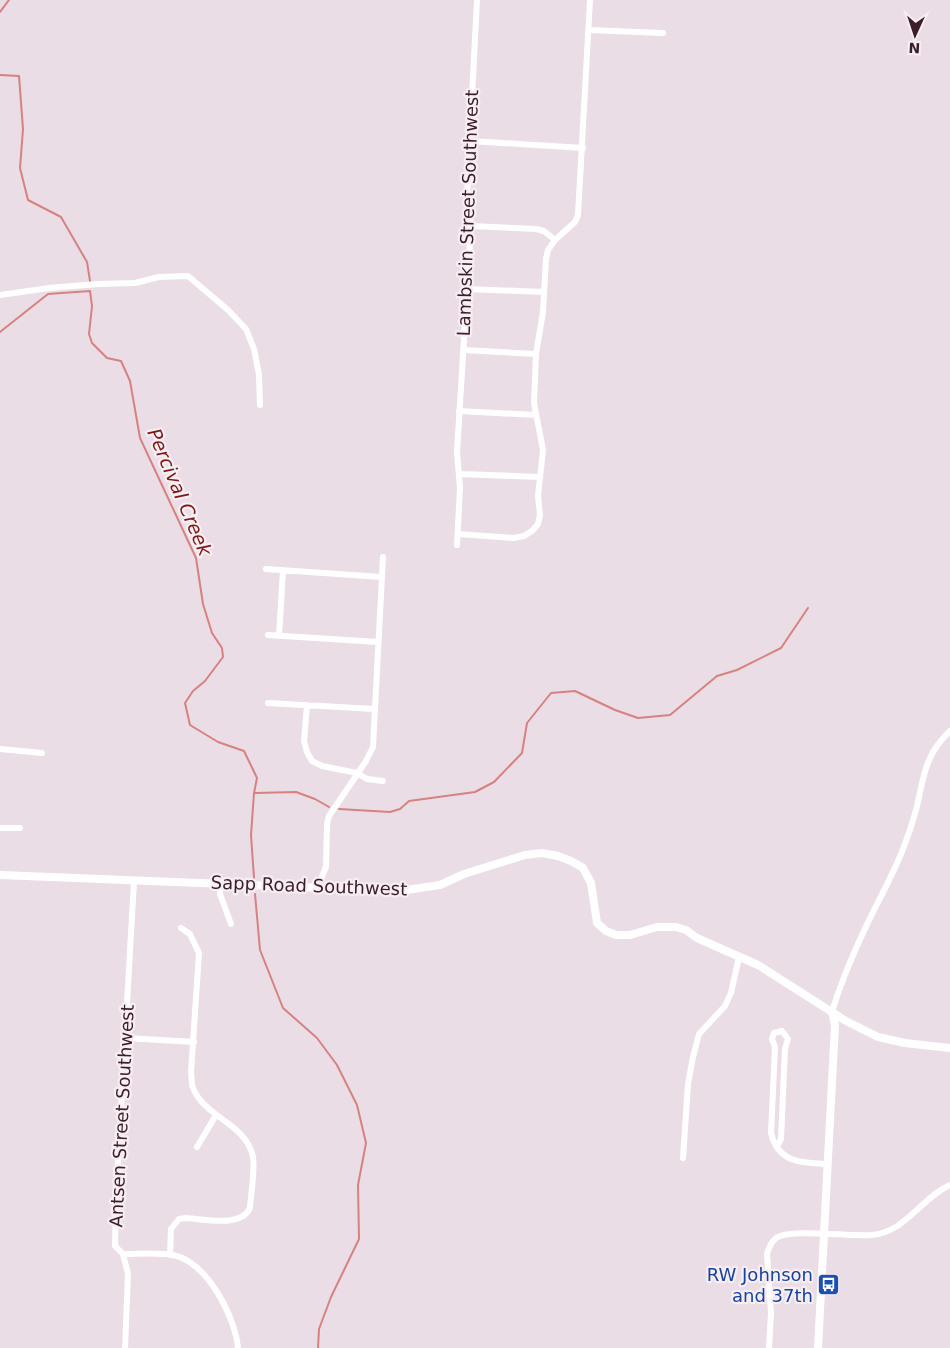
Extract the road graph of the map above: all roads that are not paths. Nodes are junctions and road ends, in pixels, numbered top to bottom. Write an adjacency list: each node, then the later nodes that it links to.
1 (477, 0): 5 (street, Lambskin Street Southwest)
2 (590, 0): 3 (street)
3 (588, 30): 4 (street); 6 (street)
4 (663, 33)
5 (470, 142): 6 (street); 7 (street, Lambskin Street Southwest)
6 (582, 148): 8 (street)
7 (472, 226): 8 (street); 9 (street, Lambskin Street Southwest)
8 (555, 240): 10 (street)
9 (466, 289): 10 (street); 12 (street, Lambskin Street Southwest)
10 (544, 292): 13 (street)
11 (0, 295): 14 (street)
12 (463, 350): 13 (street); 15 (street, Lambskin Street Southwest)
13 (536, 354): 16 (street)
14 (260, 405)
15 (460, 411): 16 (street); 17 (street, Lambskin Street Southwest)
16 (536, 415): 18 (street)
17 (460, 474): 18 (street); 19 (street, Lambskin Street Southwest)
18 (540, 477): 19 (street)
19 (458, 534): 20 (street, Lambskin Street Southwest)
20 (457, 545)
21 (383, 557): 24 (street)
22 (266, 569): 23 (street)
23 (283, 570): 24 (street); 26 (street)
24 (381, 577): 27 (street)
25 (268, 635): 26 (street)
26 (279, 636): 27 (street)
27 (378, 642): 30 (street)
28 (268, 703): 29 (street)
29 (307, 705): 30 (street); 34 (street)
30 (374, 709): 34 (street)
31 (950, 731): 45 (street)
32 (0, 749): 33 (street)
33 (42, 753)
34 (357, 773): 35 (street); 41 (street)
35 (384, 781)
36 (0, 828): 37 (street)
37 (20, 828)
38 (0, 875): 39 (street, Sapp Road Southwest)
39 (134, 881): 40 (street, Sapp Road Southwest); 46 (street, Antsen Street Southwest)
40 (220, 884): 41 (street, Sapp Road Southwest); 42 (street)
41 (317, 888): 44 (street, Sapp Road Southwest)
42 (231, 924)
43 (181, 928): 47 (street)
44 (739, 957): 45 (street, Sapp Road Southwest); 52 (street)
45 (832, 1012): 48 (street, Sapp Road Southwest); 53 (street)
46 (126, 1038): 47 (street); 56 (street, Antsen Street Southwest)
47 (194, 1042): 49 (street)
48 (950, 1048)
49 (216, 1115): 51 (street); 57 (street)
50 (777, 1146): 50 (street); 53 (street)
51 (197, 1147)
52 (683, 1158)
53 (827, 1164): 55 (street)
54 (950, 1185): 55 (street)
55 (824, 1235): 60 (street); 61 (street)
56 (123, 1254): 57 (street); 58 (street, Antsen Street Southwest)
57 (170, 1255): 59 (street)
58 (125, 1348)
59 (238, 1348)
60 (769, 1348)
61 (818, 1348)

